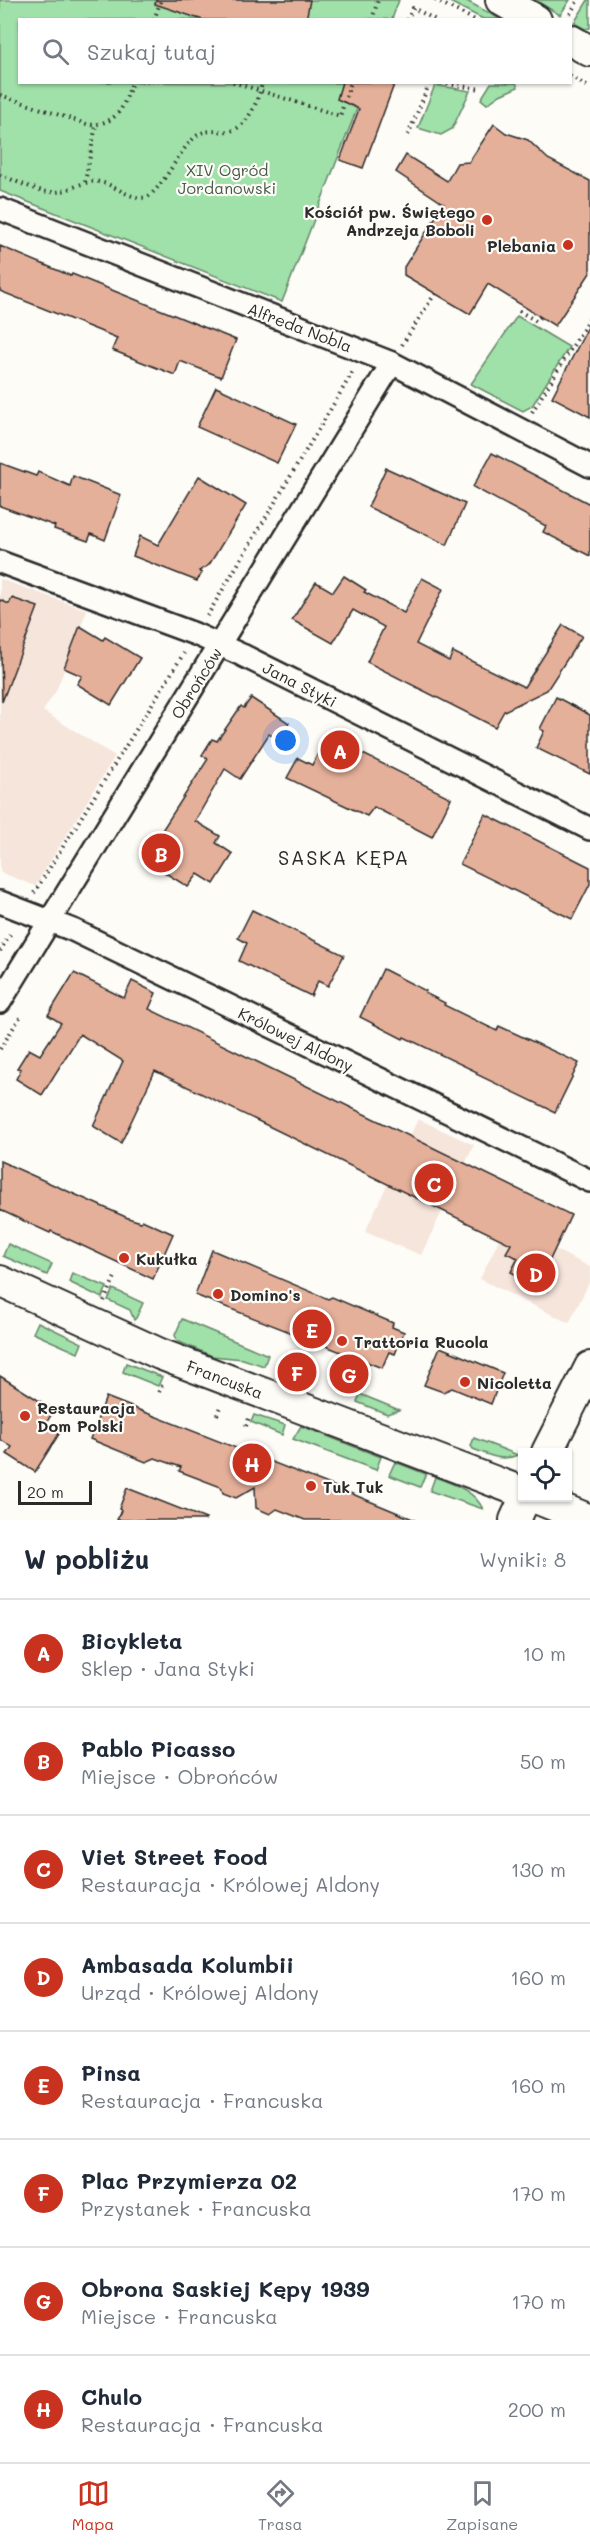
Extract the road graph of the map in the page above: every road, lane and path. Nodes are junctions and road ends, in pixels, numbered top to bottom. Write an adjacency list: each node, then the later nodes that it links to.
1 (161, 0): 7 (path)
2 (378, 0): 8 (path)
3 (435, 0): 12 (path)
4 (501, 0): 13 (street)
5 (578, 0): 14 (path)
6 (425, 14): 9 (path); 10 (path); 11 (path)
7 (155, 18)
8 (373, 18)
9 (408, 18)
10 (424, 18)
11 (432, 18)
12 (471, 18)
13 (532, 18)
14 (567, 18)
15 (572, 41): 16 (street)
16 (590, 51)
17 (572, 77): 24 (path)
18 (131, 84): 28 (path)
19 (239, 84): 26 (path)
20 (262, 84): 26 (path)
21 (350, 84): 26 (path)
22 (429, 84): 29 (path)
23 (443, 84): 25 (path)
24 (590, 88)
25 (482, 89)
26 (261, 92): 31 (path)
27 (0, 95): 28 (path)
28 (96, 125): 31 (path)
29 (408, 135)
30 (0, 175): 31 (path)
31 (85, 182)
32 (0, 210): 37 (street, Alfreda Nobla)
33 (436, 292): 37 (path)
34 (519, 311): 35 (path)
35 (540, 317)
36 (590, 318): 38 (path)
37 (392, 363): 38 (street, Alfreda Nobla); 41 (street, Obrońców)
38 (521, 430): 39 (street, Alfreda Nobla)
39 (590, 466)
40 (0, 562): 41 (street, Jana Styki)
41 (219, 645): 42 (street, Jana Styki); 44 (street, Obrońców)
42 (590, 829)
43 (0, 902): 44 (street, Królowej Aldony)
44 (50, 921): 45 (street, Obrońców); 46 (street, Królowej Aldony)
45 (0, 1002)
46 (590, 1181)
47 (115, 1277): 49 (path)
48 (0, 1281): 52 (street, Francuska)
49 (104, 1301)
50 (590, 1367): 51 (street)
51 (549, 1448)
52 (518, 1490)
53 (523, 1502): 55 (street)
54 (548, 1502): 56 (street)
55 (515, 1520)
56 (590, 1520)

